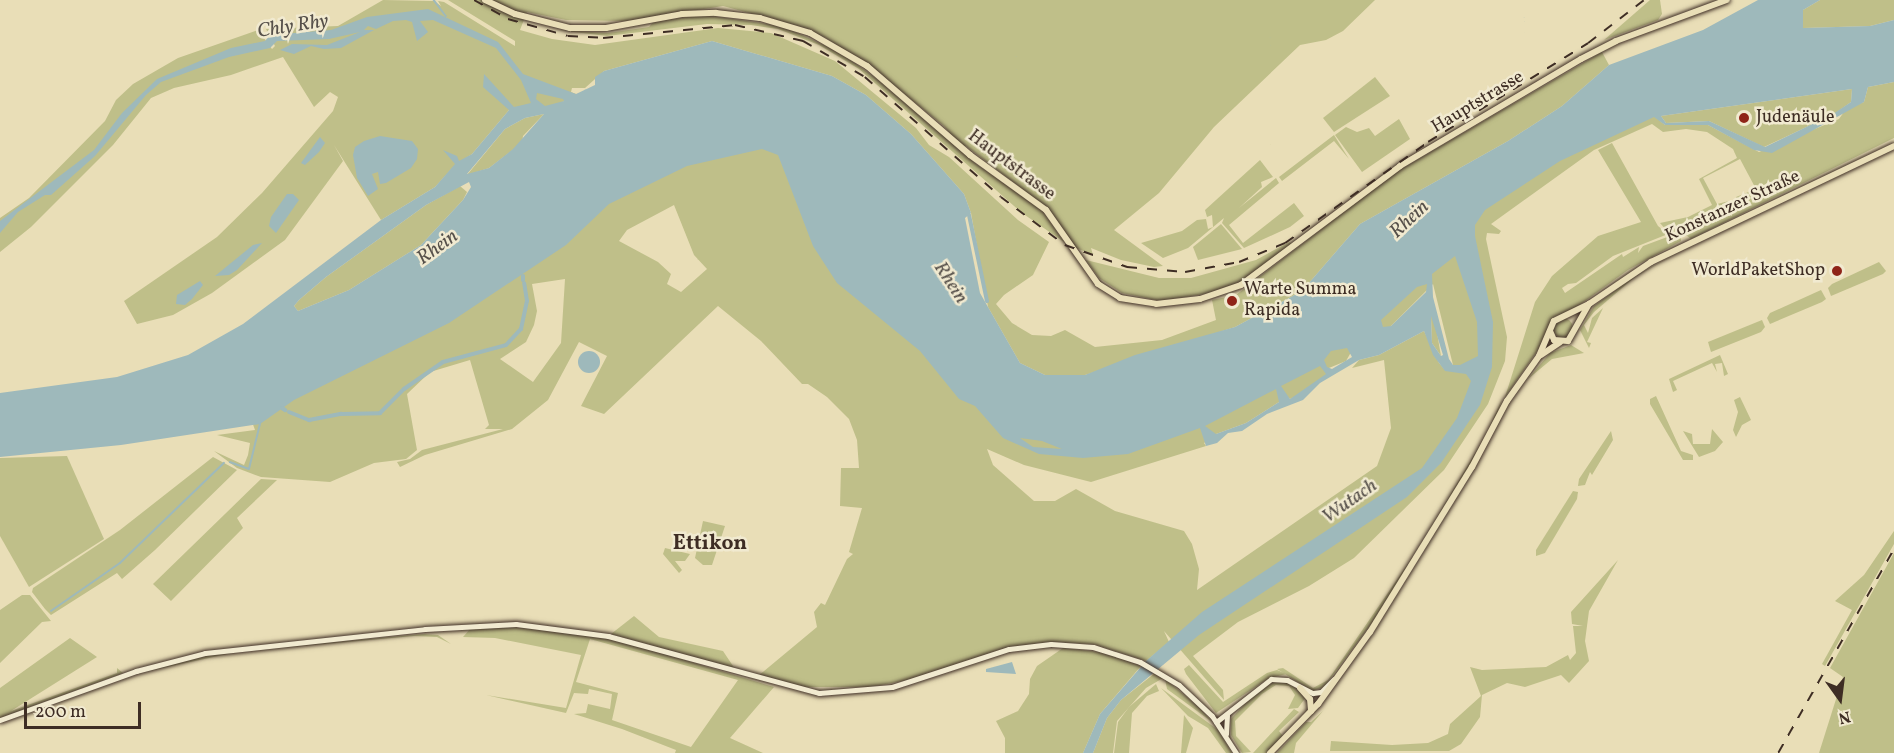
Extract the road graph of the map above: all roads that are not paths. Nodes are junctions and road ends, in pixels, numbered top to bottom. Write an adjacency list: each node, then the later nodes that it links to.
1 (485, 0): 2 (main road, Hauptstrasse)
2 (1727, 0)
3 (1894, 146): 4 (main road, Konstanzer Straße)
4 (1589, 304): 5 (main road, Konstanzer Straße); 6 (main road, Konstanzer Straße)
5 (1565, 316): 6 (main road); 7 (main road, Konstanzer Straße)
6 (1576, 327): 8 (main road, Konstanzer Straße)
7 (1550, 331): 8 (main road); 9 (main road)
8 (1560, 342): 9 (main road, Konstanzer Straße)
9 (1539, 356): 10 (main road)
10 (1342, 674): 11 (main road); 13 (main road)
11 (1300, 688): 12 (main road); 13 (main road)
12 (1227, 715): 15 (main road); 16 (main road)
13 (1308, 715): 17 (main road)
14 (0, 720): 15 (main road)
15 (1216, 722): 16 (main road)
16 (1227, 736): 18 (main road)
17 (1273, 751)
18 (1236, 753)

